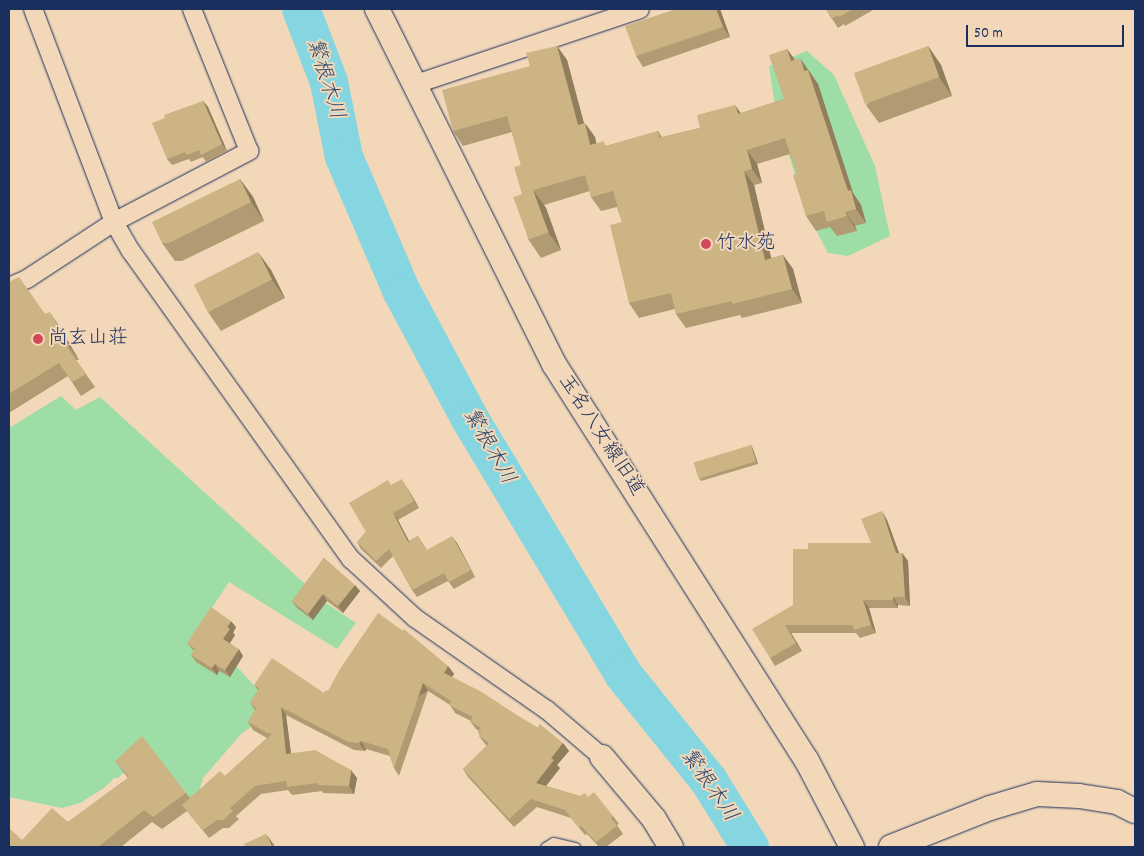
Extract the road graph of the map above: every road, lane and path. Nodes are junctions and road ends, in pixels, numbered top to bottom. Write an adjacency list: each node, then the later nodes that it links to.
1 (33, 9): 6 (street)
2 (192, 9): 6 (street)
3 (377, 9): 5 (street, 玉名八女線旧道)
4 (632, 10): 5 (street)
5 (416, 84): 13 (street, 玉名八女線旧道)
6 (114, 222): 7 (street); 8 (street)
7 (9, 287)
8 (602, 757): 12 (street)
9 (1135, 810): 14 (street)
10 (545, 847): 11 (lane)
11 (575, 847)
12 (670, 847)
13 (852, 847)
14 (892, 847)

